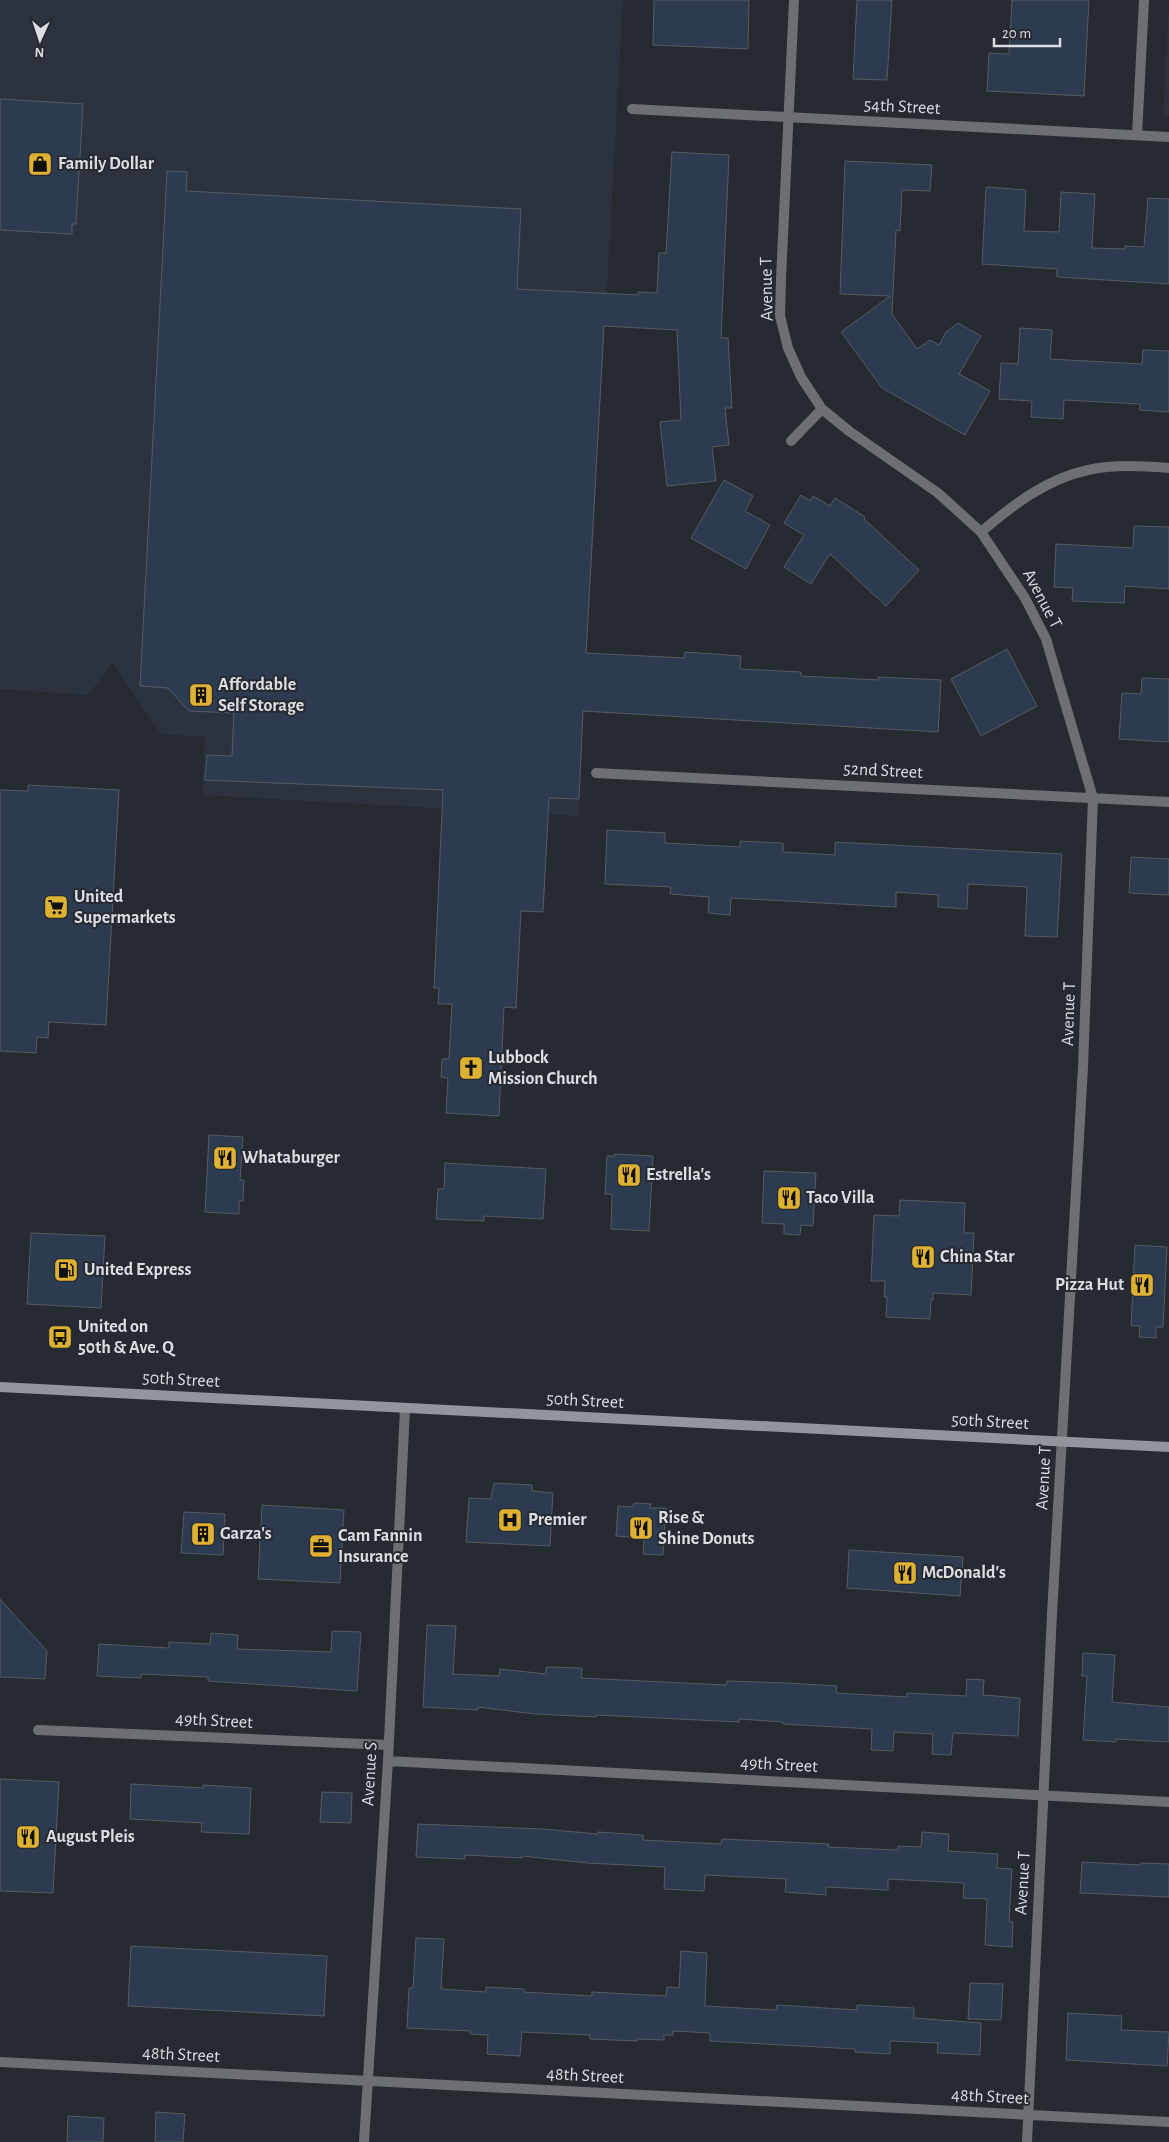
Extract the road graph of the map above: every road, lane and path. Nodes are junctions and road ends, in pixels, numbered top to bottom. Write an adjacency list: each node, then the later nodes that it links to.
1 (794, 0): 4 (street, Avenue T)
2 (1144, 0): 5 (street)
3 (632, 109): 4 (street, 54th Street)
4 (788, 117): 5 (street, 54th Street); 7 (street, Avenue T)
5 (1137, 135): 6 (street, 54th Street)
6 (1169, 137)
7 (822, 409): 8 (street); 10 (street, Avenue T)
8 (791, 441)
9 (1169, 468): 10 (street)
10 (981, 532): 12 (street, Avenue T)
11 (596, 773): 12 (street, 52nd Street)
12 (1092, 798): 13 (street, 52nd Street); 16 (street, Avenue T)
13 (1169, 802)
14 (0, 1387): 15 (main road, 50th Street)
15 (405, 1408): 16 (main road, 50th Street); 19 (street, Avenue S)
16 (1062, 1442): 17 (main road, 50th Street); 21 (street, Avenue T)
17 (1169, 1447)
18 (38, 1730): 19 (street, 49th Street)
19 (388, 1745): 20 (street, Avenue S)
20 (388, 1761): 21 (street, 49th Street); 24 (street, Avenue S)
21 (1043, 1795): 22 (street, 49th Street); 25 (street, Avenue T)
22 (1169, 1802)
23 (0, 2062): 24 (street, 48th Street)
24 (367, 2080): 25 (street, 48th Street); 27 (street, Avenue S)
25 (1028, 2115): 26 (street, 48th Street); 28 (street, Avenue T)
26 (1169, 2122)
27 (364, 2142)
28 (1026, 2142)

